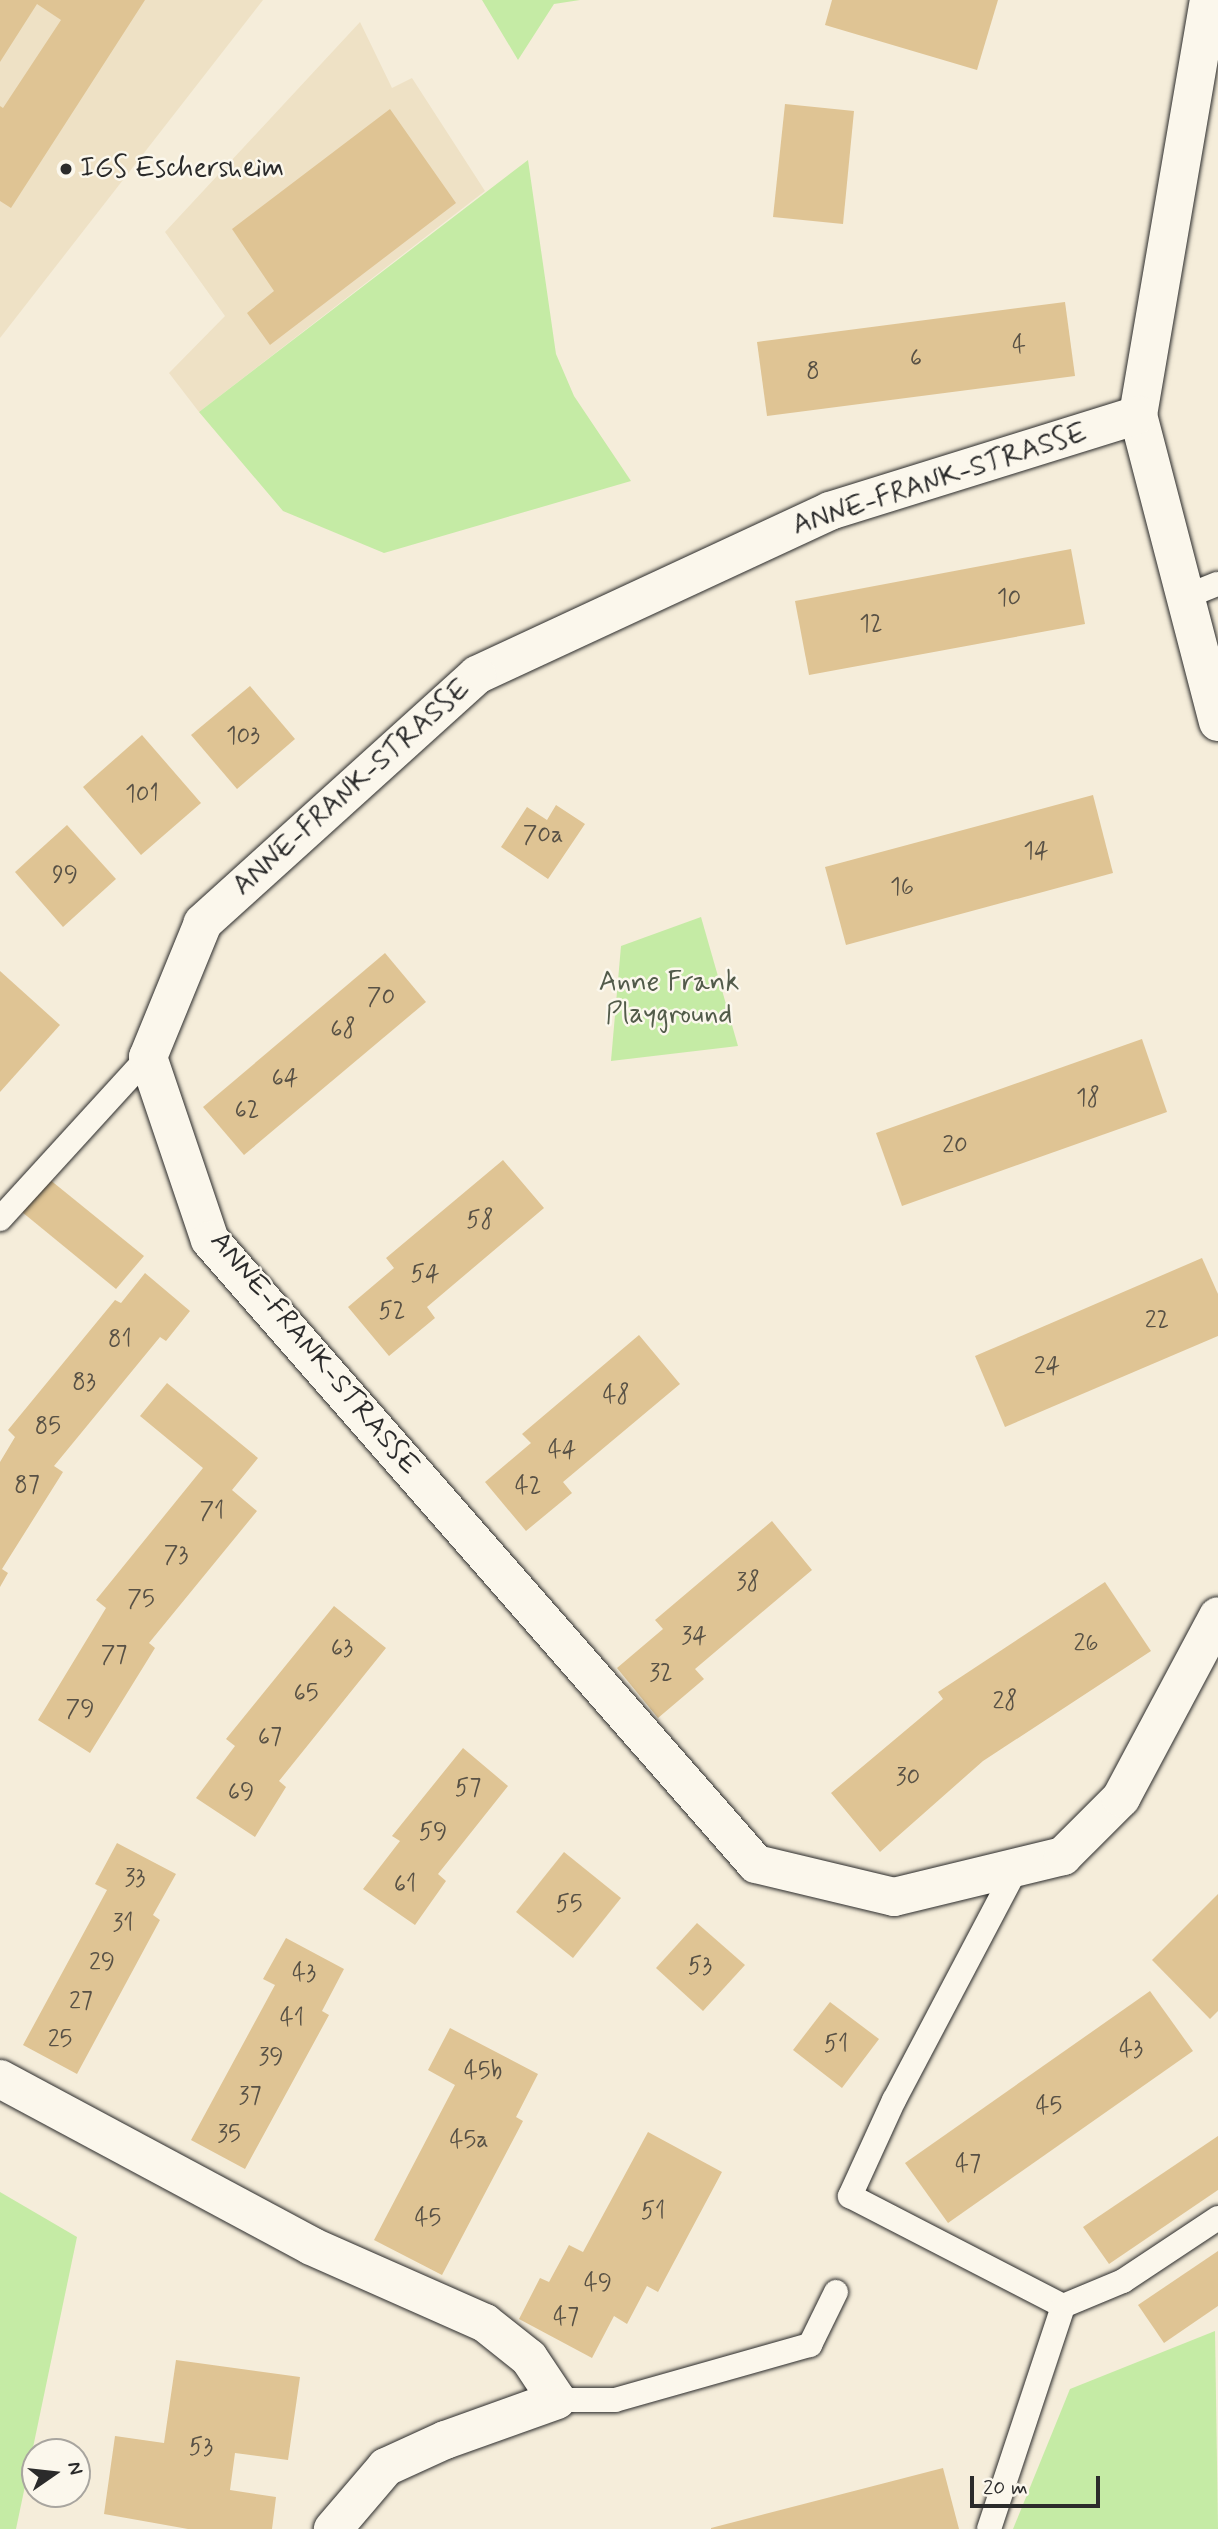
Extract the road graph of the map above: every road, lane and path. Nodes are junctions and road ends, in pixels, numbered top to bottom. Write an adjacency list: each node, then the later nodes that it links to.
1 (1209, 0): 2 (street)
2 (1138, 415): 3 (street); 5 (street, ANNE-FRANK-STRASSE)
3 (1201, 591): 4 (street)
4 (1218, 722)
5 (148, 1057): 6 (lane); 8 (street, ANNE-FRANK-STRASSE)
6 (0, 1219)
7 (1218, 1616): 8 (street, ANNE-FRANK-STRASSE)
8 (1017, 1867): 12 (lane)
9 (0, 2079): 13 (street)
10 (1218, 2218): 12 (lane)
11 (836, 2292): 13 (lane)
12 (1063, 2306): 15 (lane)
13 (557, 2400): 14 (street)
14 (333, 2529)
15 (989, 2529)

